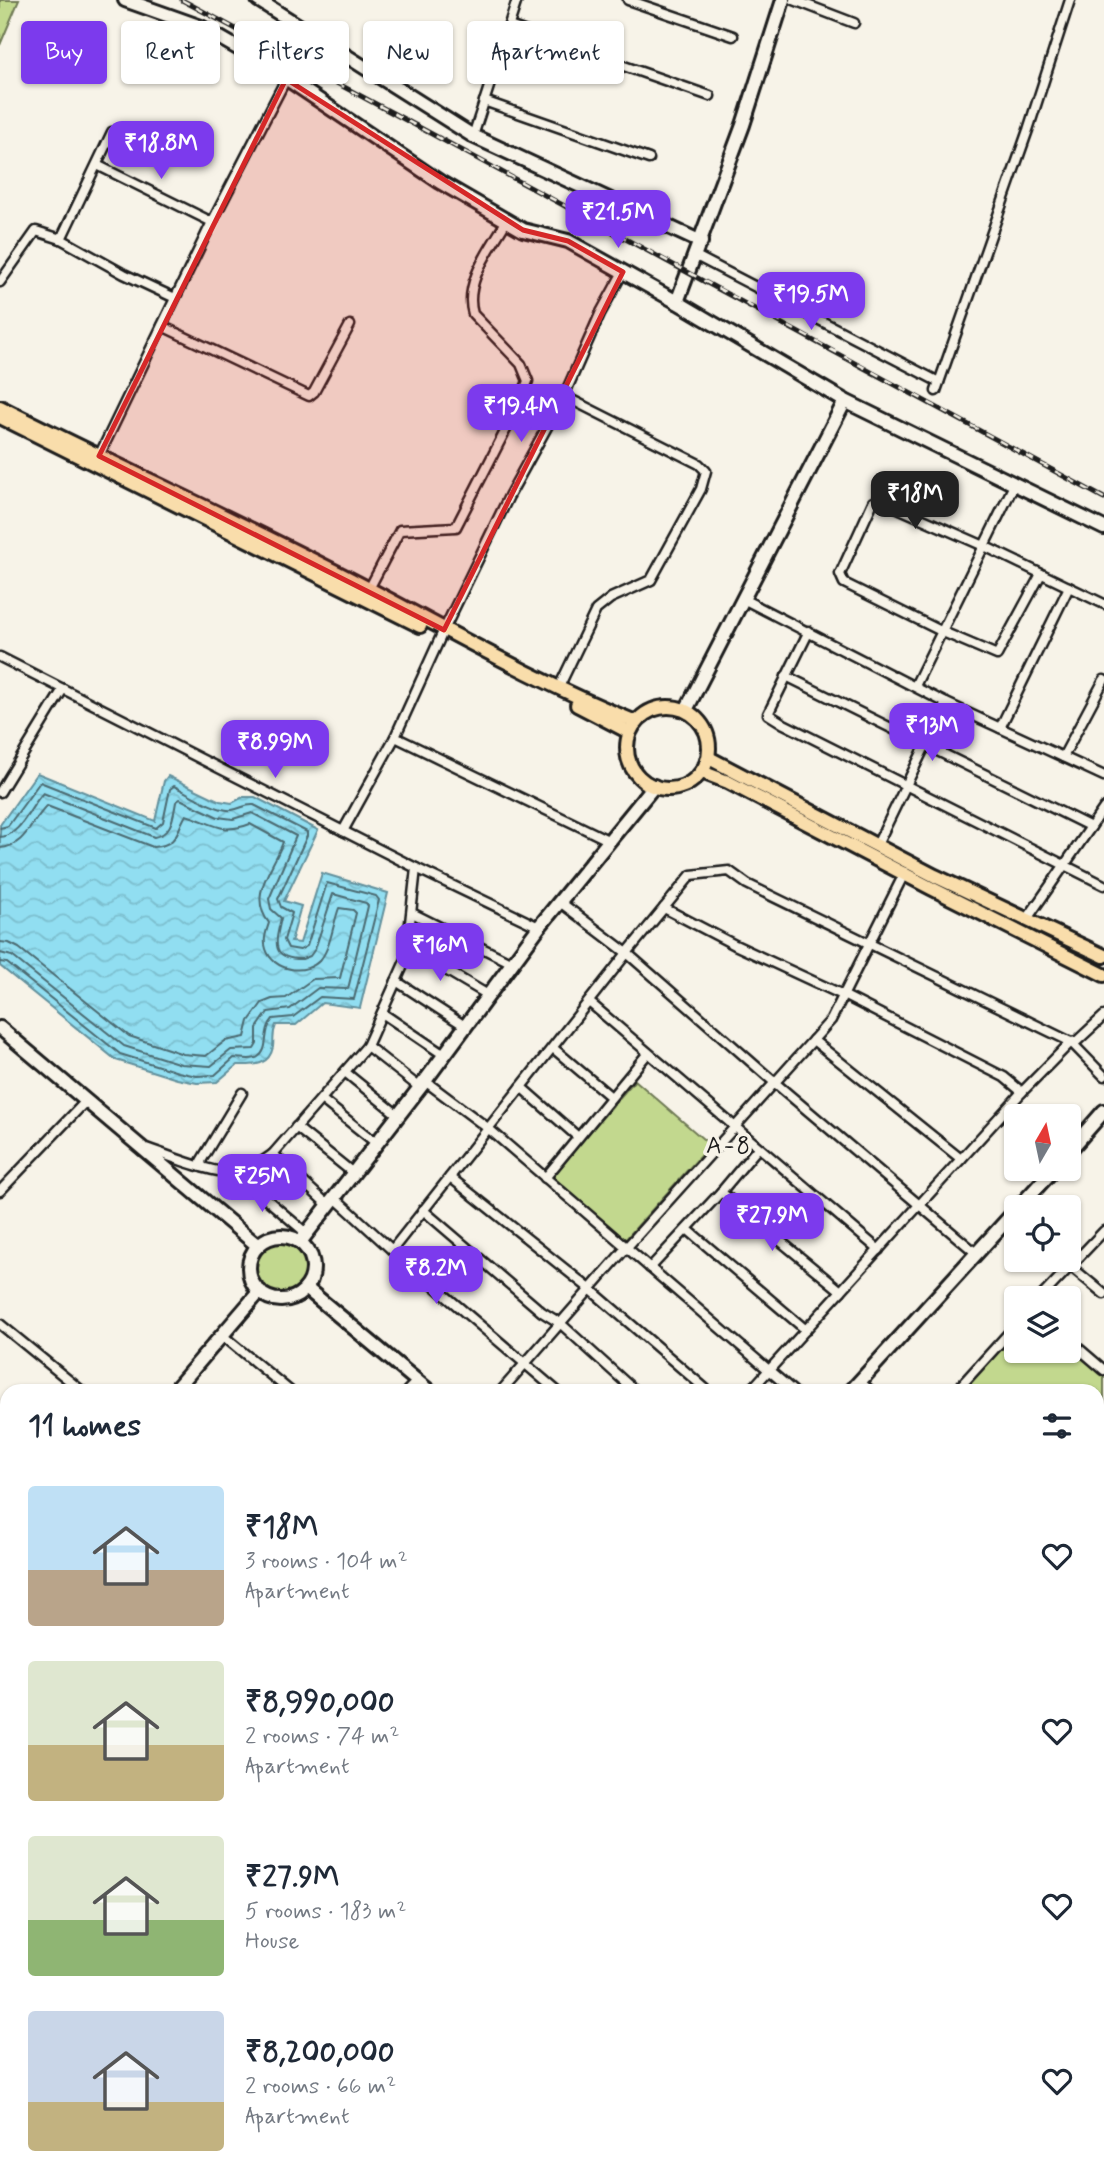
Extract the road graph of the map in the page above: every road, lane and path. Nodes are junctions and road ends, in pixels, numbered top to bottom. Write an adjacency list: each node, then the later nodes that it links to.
1 (125, 0): 11 (street)
2 (517, 0): 8 (street)
3 (628, 0): 10 (street)
4 (783, 0): 25 (street)
5 (794, 0): 9 (street)
6 (1070, 0): 26 (street)
7 (266, 2): 19 (street)
8 (511, 21)
9 (854, 23)
10 (733, 36)
11 (234, 47)
12 (624, 66): 16 (street)
13 (283, 84): 23 (street)
14 (293, 84): 22 (street)
15 (490, 84): 17 (street)
16 (710, 96)
17 (484, 101): 19 (street); 20 (street)
18 (113, 132): 21 (street)
19 (473, 136): 25 (street)
20 (649, 159)
21 (97, 165): 23 (street); 24 (street)
22 (506, 220): 27 (street); 43 (street)
23 (212, 222): 29 (street)
24 (61, 239): 28 (street); 29 (street)
25 (701, 242): 26 (street)
26 (696, 256): 30 (street)
27 (623, 272): 30 (street); 33 (street)
28 (1, 278)
29 (175, 298): 32 (street)
30 (677, 302): 34 (street)
31 (350, 325): 32 (street)
32 (162, 326): 37 (street)
33 (564, 396): 48 (street); 53 (street)
34 (845, 401): 38 (street); 44 (street)
35 (0, 407): 37 (main road)
36 (0, 417): 48 (main road)
37 (99, 456): 43 (main road)
38 (1014, 485): 39 (street); 40 (street)
39 (1104, 528)
40 (984, 546): 41 (street); 47 (street); 47 (street)
41 (1041, 574): 42 (street); 47 (street)
42 (1069, 587): 45 (street); 58 (street)
43 (369, 589): 48 (main road)
44 (743, 599): 46 (street); 56 (street)
45 (1104, 604)
46 (808, 631): 50 (street); 52 (street)
47 (943, 632): 52 (street)
48 (442, 633): 53 (main road); 57 (main road); 59 (street)
49 (0, 657): 54 (street)
50 (786, 676): 60 (street); 65 (street)
51 (1104, 680): 61 (street)
52 (915, 686): 55 (street)
53 (559, 687): 57 (main road)
54 (64, 689): 67 (street); 70 (street)
55 (946, 703): 58 (street); 60 (street)
56 (686, 710): 57 (main road); 62 (main road)
57 (633, 727): 66 (main road)
58 (1000, 728): 61 (street)
59 (395, 737): 70 (street); 71 (street)
60 (926, 744): 65 (street); 69 (street)
61 (1063, 757): 64 (street)
62 (709, 758): 63 (main road); 72 (main road)
63 (702, 772): 66 (main road); 75 (main road)
64 (1104, 776)
65 (906, 785): 72 (street); 73 (street)
66 (654, 786): 71 (street)
67 (0, 792)
68 (1104, 808): 69 (street)
69 (1091, 827): 73 (street)
70 (343, 831): 74 (street)
71 (610, 841): 77 (street)
72 (877, 845): 75 (main road)
73 (1063, 865): 76 (street); 80 (street)
74 (416, 868): 79 (street); 81 (street)
75 (907, 868): 80 (main road); 82 (street); 87 (main road)
76 (1104, 885)
77 (560, 902): 81 (street); 84 (street)
78 (664, 908): 82 (street); 84 (street); 90 (street)
79 (412, 913): 83 (street); 86 (street)
80 (1027, 919): 85 (main road)
81 (539, 927): 86 (street)
82 (870, 944): 90 (street); 97 (street)
83 (407, 947): 88 (street); 89 (street)
84 (627, 953): 91 (street); 104 (street)
85 (1104, 956)
86 (512, 963): 89 (street)
87 (1104, 975)
88 (396, 981): 92 (street); 94 (street)
89 (488, 995): 94 (street)
90 (845, 996): 96 (street); 107 (street)
91 (589, 1002): 99 (street); 100 (street)
92 (382, 1013): 98 (street); 101 (street)
93 (1104, 1016): 97 (street)
94 (465, 1026): 101 (street)
95 (0, 1028): 111 (street)
96 (813, 1040): 104 (street); 123 (street)
97 (1071, 1042): 103 (street); 107 (street)
98 (367, 1046): 102 (street); 105 (street)
99 (553, 1048): 106 (street); 109 (street)
100 (648, 1053): 109 (street); 115 (street)
101 (444, 1055): 105 (street)
102 (345, 1072): 110 (street); 113 (street)
103 (1104, 1076)
104 (774, 1082): 115 (street); 134 (street)
105 (422, 1084): 113 (street); 116 (street)
106 (521, 1087): 116 (street); 117 (street)
107 (1022, 1092): 123 (street)
108 (242, 1093): 124 (street)
109 (611, 1097): 117 (street)
110 (321, 1099): 114 (street); 119 (street)
111 (86, 1101): 120 (street); 130 (street)
112 (1104, 1111): 118 (street)
113 (398, 1115): 119 (street)
114 (296, 1127): 122 (street); 126 (street)
115 (734, 1127): 121 (street); 141 (street)
116 (489, 1129): 127 (street); 128 (street)
117 (578, 1136): 128 (street)
118 (1082, 1136)
119 (376, 1143): 126 (street)
120 (139, 1146): 124 (street); 140 (street)
121 (758, 1148): 131 (street); 143 (street)
122 (273, 1154): 125 (street); 133 (street)
123 (961, 1159): 134 (street)
124 (202, 1167): 125 (street)
125 (236, 1172): 139 (street)
126 (353, 1173): 133 (street)
127 (450, 1177): 135 (street); 151 (street)
128 (545, 1178): 141 (street)
129 (1044, 1181): 132 (street)
130 (0, 1191)
131 (721, 1192): 137 (street); 153 (street)
132 (1032, 1195)
133 (331, 1201): 139 (street); 142 (street)
134 (920, 1205): 143 (street); 144 (street)
135 (424, 1210): 142 (street); 155 (street)
136 (1004, 1226): 144 (street)
137 (687, 1229): 146 (street); 157 (street)
138 (1104, 1231): 145 (street)
139 (303, 1238): 140 (street); 150 (street)
140 (258, 1246): 152 (street)
141 (626, 1248): 146 (street); 151 (street)
142 (392, 1250): 161 (street)
143 (879, 1250): 153 (street)
144 (976, 1253): 176 (street)
145 (1081, 1255)
146 (650, 1268): 162 (street)
147 (1065, 1272): 149 (street)
148 (1078, 1272): 154 (street)
149 (1052, 1286)
150 (306, 1288): 152 (street); 164 (street)
151 (590, 1289): 155 (street); 173 (street)
152 (260, 1291): 158 (street)
153 (841, 1292): 157 (street)
154 (1104, 1294)
155 (560, 1323): 161 (street); 172 (street)
156 (0, 1324): 165 (street)
157 (806, 1330): 162 (street)
158 (222, 1335): 166 (street); 167 (street)
159 (1004, 1338): 177 (street)
160 (1081, 1350): 163 (street)
161 (525, 1364): 170 (street); 171 (street)
162 (769, 1370): 174 (street); 175 (street)
163 (1104, 1370)
164 (417, 1381): 168 (street); 169 (street)
165 (73, 1384)
166 (180, 1384)
167 (282, 1384)
168 (414, 1384)
169 (421, 1384)
170 (507, 1384)
171 (549, 1384)
172 (627, 1384)
173 (700, 1384)
174 (756, 1384)
175 (785, 1384)
176 (858, 1384)
177 (962, 1384)

